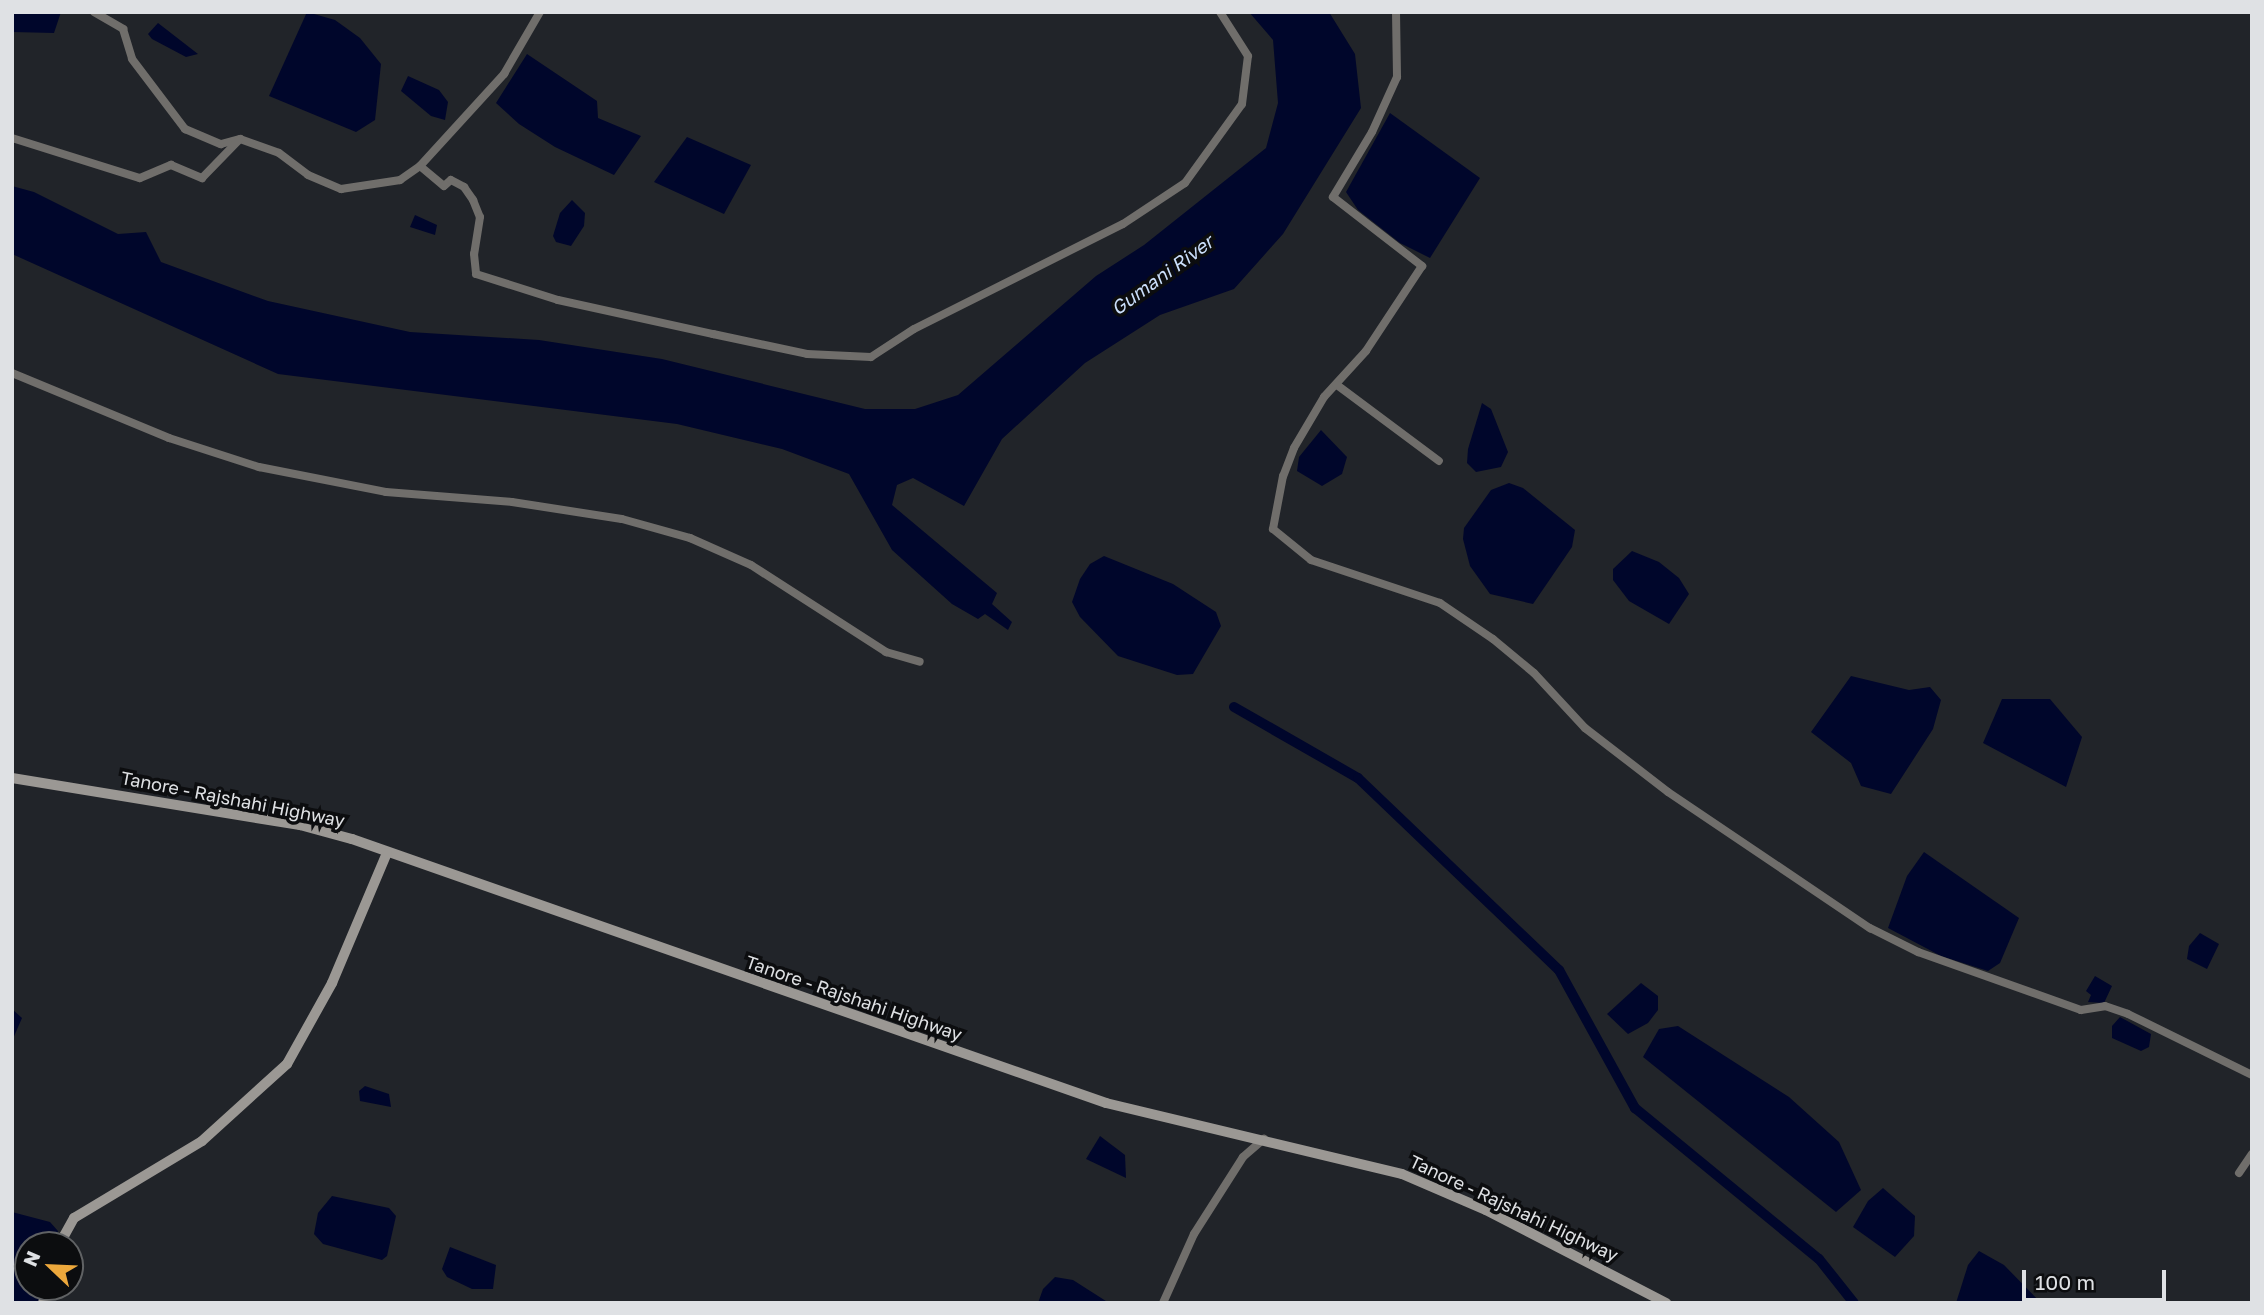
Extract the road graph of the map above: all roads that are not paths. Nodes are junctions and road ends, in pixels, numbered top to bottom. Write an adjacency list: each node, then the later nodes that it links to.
1 (94, 12): 6 (street)
2 (540, 12): 7 (street)
3 (1220, 12): 7 (street)
4 (1396, 12): 9 (street)
5 (12, 138): 6 (street)
6 (240, 139): 7 (street)
7 (420, 166)
8 (12, 373): 11 (street)
9 (1337, 385): 10 (street); 14 (street)
10 (1439, 461)
11 (920, 662)
12 (12, 778): 13 (main road, Tanore - Rajshahi Highway)
13 (387, 853): 15 (main road, Tanore - Rajshahi Highway); 18 (main road)
14 (2252, 1075)
15 (1264, 1139): 19 (street); 20 (main road, Tanore - Rajshahi Highway)
16 (2252, 1154): 17 (street)
17 (2239, 1173)
18 (67, 1231)
19 (1163, 1303)
20 (1666, 1303)

